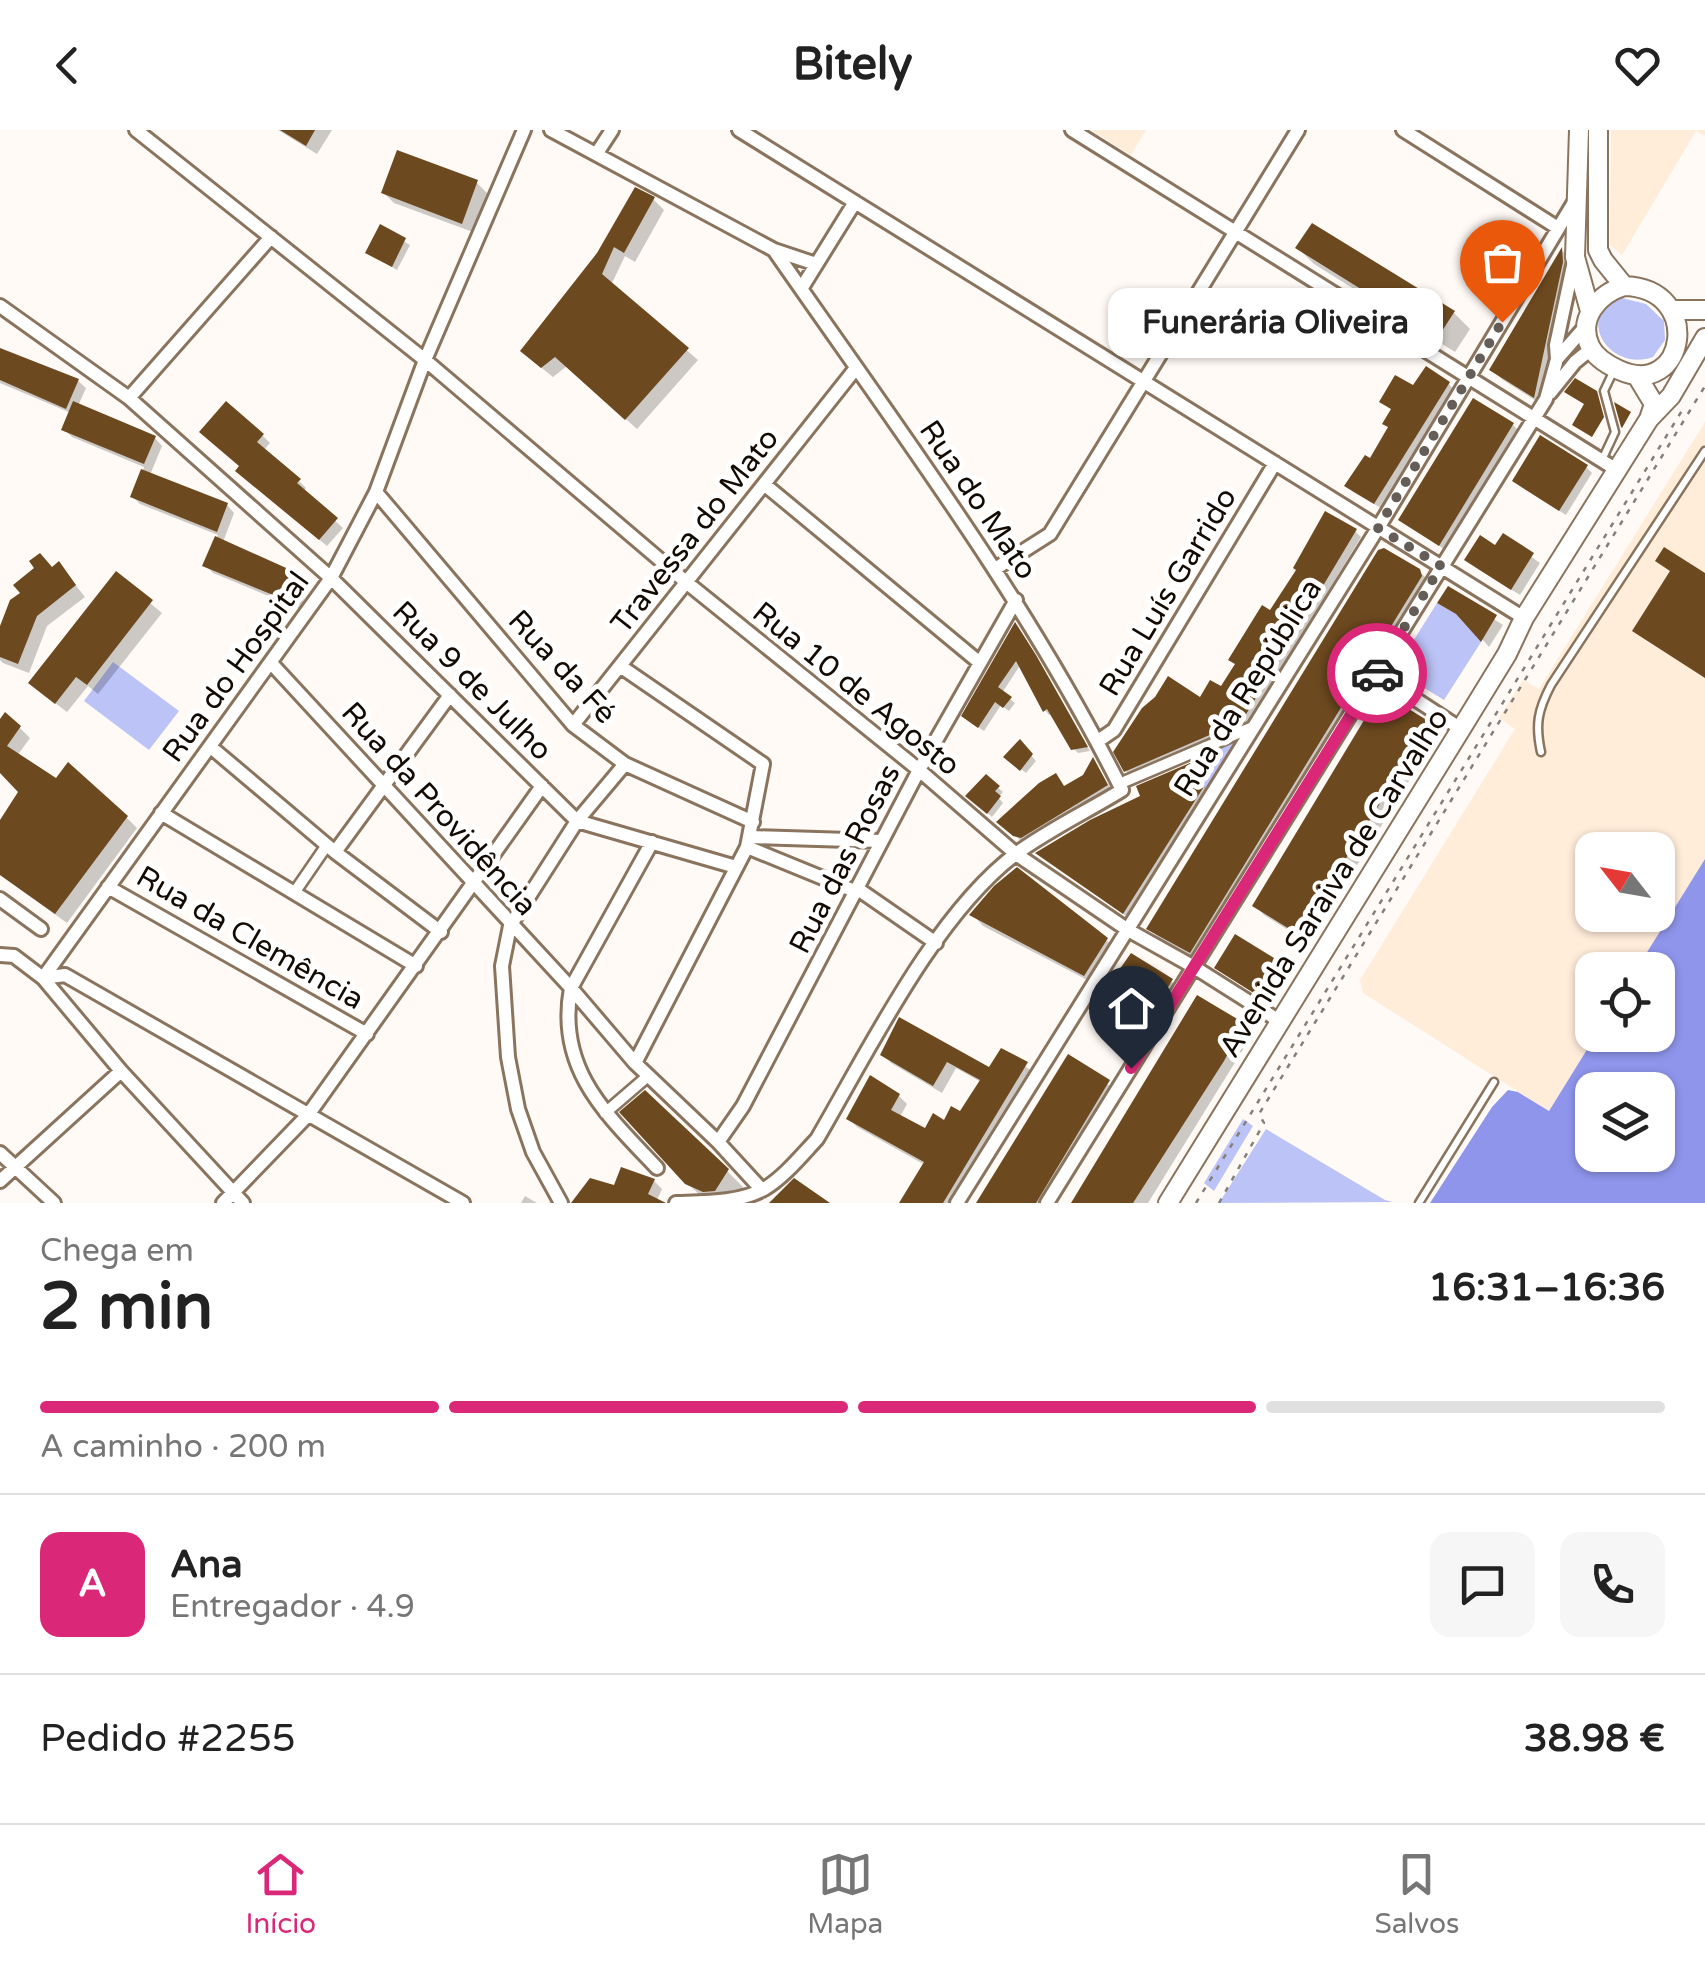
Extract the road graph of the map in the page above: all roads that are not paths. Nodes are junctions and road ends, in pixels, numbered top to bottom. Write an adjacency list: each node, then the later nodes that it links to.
1 (136, 130): 16 (street, Rua 10 de Agosto)
2 (524, 130): 31 (street, Rua do Hospital)
3 (550, 130): 11 (street)
4 (612, 130): 11 (street)
5 (738, 130): 13 (street)
6 (1072, 130): 15 (street)
7 (1298, 130): 15 (street)
8 (1403, 130): 14 (street)
9 (1579, 130): 12 (main road)
10 (1598, 130): 20 (main road)
11 (597, 153): 17 (street)
12 (1577, 197): 14 (street, Rua da República); 18 (main road)
13 (855, 202): 19 (street); 36 (street)
14 (1558, 228): 34 (street, Rua da República)
15 (1235, 230): 34 (street); 36 (street)
16 (271, 237): 31 (street, Rua 10 de Agosto); 37 (street)
17 (774, 250): 19 (street); 21 (street, Rua do Mato)
18 (1576, 257): 25 (main road); 30 (street)
19 (816, 264): 21 (street)
20 (1624, 286): 23 (main road); 25 (main road)
21 (801, 289): 32 (street, Rua do Mato)
22 (0, 308): 37 (street, Rua 9 de Julho)
23 (1671, 310): 24 (main road); 29 (main road)
24 (1705, 310)
25 (1588, 319): 28 (main road); 30 (street)
26 (1705, 325): 29 (main road)
27 (1705, 338): 40 (main road, Avenida Saraiva de Carvalho)
28 (1592, 349): 33 (main road); 38 (street)
29 (1674, 352): 35 (main road); 40 (main road)
30 (1557, 359): 38 (street)
31 (425, 360): 45 (street, Rua do Hospital); 50 (street, Rua 10 de Agosto)
32 (856, 368): 44 (street, Travessa do Mato); 48 (street, Rua do Mato)
33 (1615, 368): 35 (main road); 43 (lane)
34 (1470, 376): 39 (street); 46 (street, Rua da República)
35 (1637, 376): 40 (main road)
36 (1144, 380): 42 (street); 48 (street)
37 (129, 398): 49 (street, Rua 9 de Julho)
38 (1546, 399): 39 (street)
39 (1535, 416): 43 (street); 47 (street)
40 (1649, 419): 43 (main road, Avenida Saraiva de Carvalho)
41 (1705, 451): 63 (lane)
42 (1275, 463): 46 (street); 61 (street, Rua Luís Garrido)
43 (1609, 465): 52 (main road, Avenida Saraiva de Carvalho)
44 (764, 484): 50 (street, Travessa do Mato); 54 (street)
45 (376, 492): 49 (street, Rua do Hospital); 58 (street, Rua da Fé)
46 (1378, 528): 47 (street); 59 (street, Rua da República)
47 (1441, 566): 52 (street); 56 (street)
48 (996, 568): 51 (street, Rua do Mato)
49 (331, 578): 53 (street, Rua do Hospital); 57 (street, Rua 9 de Julho)
50 (686, 582): 55 (street, Travessa do Mato); 65 (street, Rua 10 de Agosto)
51 (1016, 600): 54 (street, Rua das Rosas); 61 (street, Rua do Mato)
52 (1524, 618): 60 (main road, Avenida Saraiva de Carvalho)
53 (271, 663): 62 (street, Rua do Hospital); 66 (street, Rua da Providência)
54 (980, 663): 65 (street, Rua das Rosas)
55 (620, 666): 58 (street, Travessa do Mato); 71 (street)
56 (1376, 674): 60 (street); 90 (street)
57 (450, 695): 66 (street); 67 (street, Rua 9 de Julho)
58 (573, 724): 64 (street, Rua da Fé)
59 (1254, 726): 68 (street); 85 (street, Rua da República)
60 (1461, 730): 93 (main road, Avenida Saraiva de Carvalho)
61 (1098, 741): 68 (street, Rua do Mato)
62 (212, 748): 69 (street, Rua do Hospital); 75 (street)
63 (1542, 752)
64 (625, 764): 70 (street); 71 (street, Rua da Fé)
65 (919, 770): 72 (street, Rua das Rosas); 76 (street, Rua 10 de Agosto)
66 (385, 784): 75 (street); 78 (street, Rua da Providência)
67 (542, 786): 70 (street, Rua 9 de Julho); 78 (street)
68 (1120, 787): 76 (street)
69 (161, 814): 79 (street, Rua do Hospital); 81 (street)
70 (577, 820): 73 (street); 83 (street)
71 (753, 822): 74 (street)
72 (881, 841): 74 (street); 80 (street, Rua das Rosas)
73 (652, 842): 77 (street); 92 (street)
74 (749, 842): 77 (street); 80 (street)
75 (331, 848): 81 (street); 86 (street)
76 (1016, 854): 85 (street, Rua 10 de Agosto); 87 (street)
77 (736, 867): 95 (street)
78 (474, 884): 83 (street, Rua da Providência); 86 (street)
79 (108, 887): 91 (street, Rua do Hospital); 94 (street, Rua da Clemência)
80 (858, 890): 87 (street); 101 (street, Rua das Rosas)
81 (294, 893): 89 (street)
82 (0, 899): 84 (street)
83 (510, 926): 92 (street, Rua da Providência); 110 (street)
84 (41, 929)
85 (1128, 930): 90 (street, Rua 10 de Agosto); 112 (street, Rua da República)
86 (441, 932): 89 (street)
87 (936, 944): 106 (street)
88 (0, 956): 91 (street)
89 (416, 966): 94 (street)
90 (1194, 967): 93 (street, Rua 10 de Agosto); 113 (street)
91 (43, 978): 96 (street); 100 (street)
92 (570, 988): 95 (street, Rua da Providência); 99 (street)
93 (1281, 1022): 114 (main road, Avenida Saraiva de Carvalho)
94 (366, 1034): 100 (street)
95 (634, 1063): 97 (street, Rua da Providência)
96 (121, 1072): 103 (street); 107 (street)
97 (648, 1076): 99 (street); 101 (street, Rua da Providência)
98 (1494, 1082): 115 (lane)
99 (605, 1112): 104 (street)
100 (308, 1114): 107 (street); 109 (street)
101 (718, 1142): 106 (street, Rua da Providência)
102 (0, 1153): 103 (street)
103 (14, 1168): 105 (street); 108 (street)
104 (658, 1168)
105 (0, 1182)
106 (762, 1190): 111 (street)
107 (233, 1199)
108 (54, 1203)
109 (463, 1203)
110 (561, 1203)
111 (676, 1203)
112 (957, 1203)
113 (1047, 1203)
114 (1168, 1203)
115 (1419, 1203)

